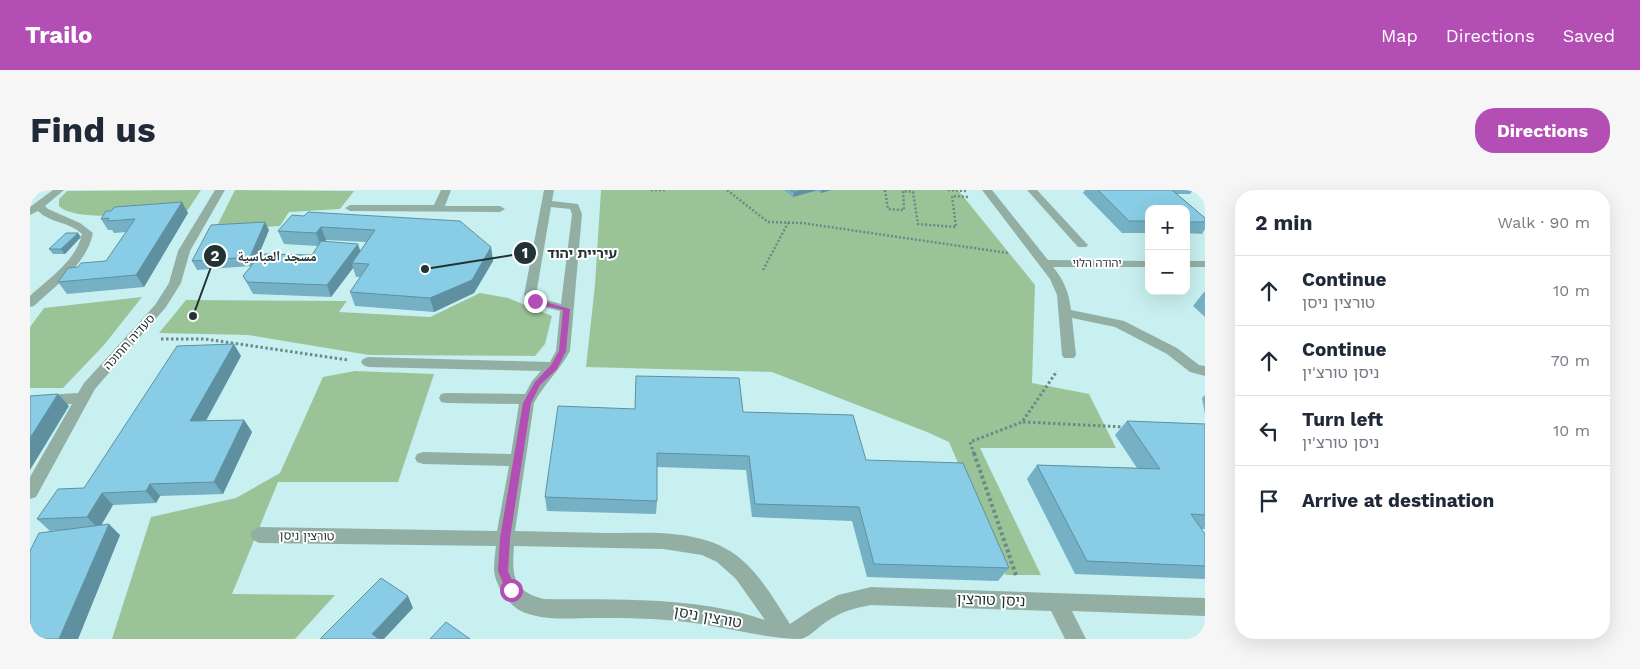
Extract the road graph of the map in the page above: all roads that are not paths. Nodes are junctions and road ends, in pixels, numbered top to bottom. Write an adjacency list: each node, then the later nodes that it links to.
1 (59, 190): 9 (street)
2 (220, 190): 24 (street, סעדיה חתוכה)
3 (446, 190): 10 (street)
4 (549, 190): 7 (street)
5 (1032, 190): 12 (street)
6 (991, 194): 13 (street, יהודה הלוי)
7 (546, 204): 18 (street); 18 (street)
8 (350, 208): 10 (street)
9 (34, 209): 17 (street)
10 (438, 209): 11 (street)
11 (500, 209)
12 (1082, 245)
13 (1044, 260): 14 (street, יהודה הלוי); 19 (street, יהודה הלוי)
14 (1145, 264)
15 (1190, 264): 16 (street)
16 (1205, 264)
17 (30, 303)
18 (567, 309): 22 (street)
19 (1064, 312): 20 (street, יהודה הלוי); 23 (street)
20 (1068, 355)
21 (368, 362): 22 (street)
22 (554, 367): 26 (street)
23 (1205, 371)
24 (83, 398): 27 (street); 30 (street, סעדיה חתוכה)
25 (446, 398): 26 (street)
26 (529, 399): 29 (street)
27 (30, 401)
28 (423, 458): 29 (street)
29 (518, 460): 32 (street)
30 (30, 492)
31 (260, 535): 32 (street, טורצין ניסן)
32 (505, 538): 35 (street, טורצין ניסן); 35 (street, טורצין ניסן)
33 (1057, 602): 34 (street, ניסן טורצין); 35 (street, ניסן טורצין); 36 (street)
34 (1205, 607)
35 (788, 638)
36 (1076, 639)

